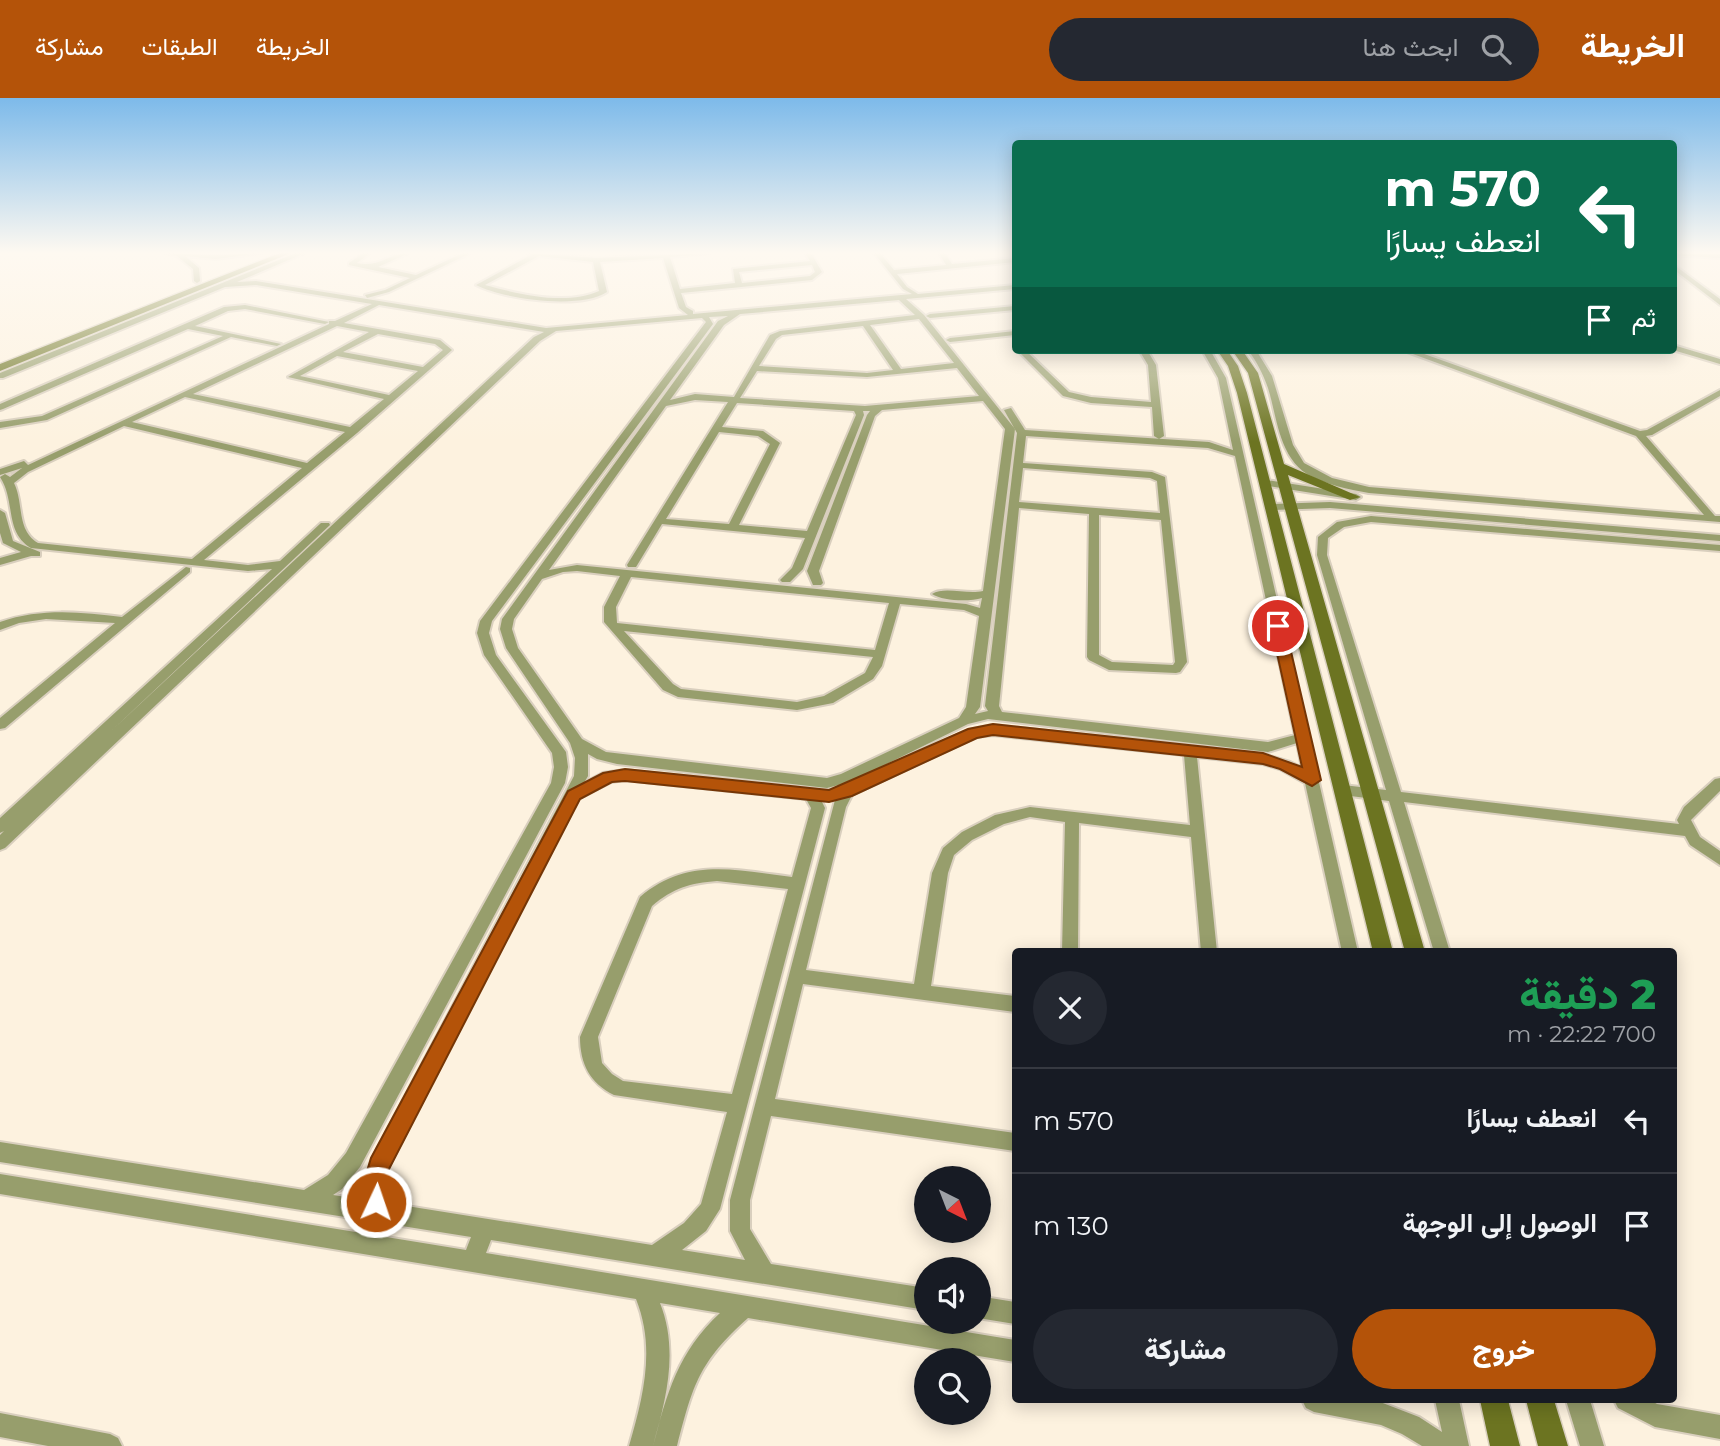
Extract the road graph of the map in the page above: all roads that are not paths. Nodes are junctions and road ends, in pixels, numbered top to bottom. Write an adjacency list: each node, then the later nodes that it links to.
1 (109, 316): 33 (street)
2 (130, 316): 36 (street)
3 (146, 316): 40 (street)
4 (210, 316): 16 (street)
5 (292, 316): 14 (street)
6 (339, 316): 14 (street)
7 (467, 316): 13 (street)
8 (662, 316): 13 (street)
9 (688, 316): 18 (street)
10 (699, 316): 112 (street)
11 (732, 316): 41 (street)
12 (926, 316): 15 (street); 22 (street); 35 (street)
13 (480, 318): 17 (street)
14 (328, 322): 19 (street); 23 (street); 44 (street)
15 (865, 323): 37 (street); 39 (street)
16 (186, 326): 21 (street); 50 (street)
17 (526, 328): 18 (street); 61 (street)
18 (558, 329): 61 (street)
19 (377, 331): 25 (street); 38 (street)
20 (1010, 333): 22 (street)
21 (230, 335): 23 (street); 54 (street)
22 (950, 340): 55 (street)
23 (277, 344): 66 (street)
24 (1677, 348): 34 (street)
25 (334, 353): 38 (street); 45 (street)
26 (1025, 354): 49 (street)
27 (1145, 354): 49 (street)
28 (1209, 354): 59 (street)
29 (1224, 354): 67 (street)
30 (1240, 354): 64 (street)
31 (1254, 354): 78 (street)
32 (1417, 354): 58 (street)
33 (0, 359)
34 (1720, 362)
35 (960, 365): 39 (street); 42 (street)
36 (0, 368)
37 (754, 368): 39 (street); 46 (street)
38 (426, 370): 45 (street)
39 (900, 372)
40 (0, 376)
41 (677, 384): 46 (street); 48 (street)
42 (980, 389): 46 (street); 47 (street)
43 (1720, 393): 58 (street)
44 (183, 394): 53 (street); 57 (street)
45 (393, 398): 57 (street)
46 (736, 398): 48 (street); 52 (street); 56 (street)
47 (988, 399): 51 (street); 68 (street)
48 (662, 404): 90 (street)
49 (1156, 405): 60 (street)
50 (0, 407)
51 (879, 408): 52 (street); 100 (street)
52 (858, 409): 86 (street)
53 (123, 423): 65 (street); 66 (street)
54 (0, 425)
55 (1020, 428): 60 (street); 62 (street); 63 (street)
56 (716, 429): 82 (street); 84 (street)
57 (354, 430): 65 (street)
58 (1639, 434): 83 (street)
59 (1235, 435): 60 (street); 62 (street)
60 (1159, 436)
61 (407, 454): 94 (street); 111 (street)
62 (1240, 456): 116 (street)
63 (1018, 465): 69 (street); 81 (street)
64 (1279, 466): 70 (street); 72 (street)
65 (310, 467): 95 (street)
66 (3, 476): 73 (street)
67 (1266, 483): 70 (street); 77 (street)
68 (1003, 484): 69 (street); 102 (street)
69 (1016, 485): 74 (street)
70 (1286, 488): 71 (street); 75 (street)
71 (1324, 494): 72 (street); 76 (street)
72 (1354, 497): 78 (street)
73 (14, 505): 79 (street); 92 (street)
74 (1014, 505): 80 (street); 113 (street)
75 (1291, 505): 76 (street); 77 (street); 123 (street)
76 (1330, 505): 78 (street)
77 (1273, 508): 121 (street)
78 (1436, 509): 83 (street); 83 (street); 87 (street); 89 (street); 125 (street)
79 (0, 511): 88 (street)
80 (1094, 511): 81 (street); 81 (street)
81 (1166, 517)
82 (659, 521): 84 (street); 96 (street)
83 (1712, 521): 85 (street)
84 (732, 528): 86 (street)
85 (1720, 528)
86 (811, 535): 99 (street)
87 (1720, 538)
88 (2, 542): 91 (street)
89 (1720, 548)
90 (558, 549): 96 (street); 98 (street)
91 (31, 553): 92 (street); 93 (street)
92 (81, 555): 95 (street)
93 (0, 562)
94 (284, 563): 97 (street); 101 (street)
95 (190, 567): 97 (street); 105 (street)
96 (629, 569): 98 (street); 99 (street); 103 (street); 107 (street)
97 (244, 572): 101 (street)
98 (538, 576): 109 (street)
99 (786, 580): 100 (street)
100 (817, 583): 102 (street)
101 (257, 588): 110 (street)
102 (989, 593): 104 (street)
103 (895, 600): 104 (street); 108 (street)
104 (986, 614): 114 (street)
105 (125, 621): 106 (street); 115 (street)
106 (0, 626)
107 (612, 626): 108 (street); 108 (street)
108 (880, 654)
109 (540, 689): 112 (street); 117 (street)
110 (147, 691): 111 (street); 128 (street)
111 (162, 692): 131 (street)
112 (521, 696): 150 (street)
113 (997, 716): 114 (street); 116 (street)
114 (964, 721): 117 (street)
115 (0, 725)
116 (1303, 737): 119 (street)
117 (577, 742): 124 (street)
118 (1190, 751): 119 (street); 122 (street); 130 (street)
119 (1312, 780): 136 (street)
120 (1720, 783): 129 (street)
121 (1343, 790): 123 (street); 137 (street)
122 (846, 792): 126 (street); 140 (street)
123 (1371, 793): 125 (street); 138 (street)
124 (574, 795): 126 (street); 151 (street)
125 (1395, 796): 129 (street); 139 (street)
126 (812, 797): 133 (street)
127 (1072, 817): 130 (street); 134 (street); 141 (street)
128 (0, 827)
129 (1688, 831): 132 (street)
130 (1198, 832): 135 (street)
131 (0, 844)
132 (1720, 859)
133 (797, 884): 143 (street); 143 (street)
134 (1070, 948)
135 (1209, 948)
136 (1349, 948)
137 (1382, 948)
138 (1414, 948)
139 (1441, 948)
140 (796, 976): 141 (street); 144 (street)
141 (921, 992): 142 (street)
142 (1012, 1004)
143 (738, 1104): 148 (street)
144 (763, 1107): 145 (street); 149 (street)
145 (1012, 1142)
146 (0, 1152): 150 (street)
147 (0, 1184): 154 (street)
148 (714, 1194): 149 (street); 153 (street)
149 (740, 1200): 155 (street)
150 (306, 1201): 151 (street)
151 (381, 1213): 152 (street)
152 (485, 1229): 153 (street); 154 (street)
153 (654, 1256): 155 (street)
154 (472, 1261): 156 (street)
155 (765, 1273): 157 (street)
156 (643, 1289): 158 (street); 162 (street)
157 (914, 1297)
158 (745, 1306): 161 (street); 162 (street)
159 (991, 1309): 160 (street)
160 (1012, 1313)
161 (1012, 1350)
162 (668, 1392): 173 (street); 174 (street)
163 (1349, 1403): 169 (street)
164 (1448, 1403): 176 (street)
165 (1495, 1403): 177 (street)
166 (1541, 1403): 178 (street)
167 (1579, 1403): 179 (street)
168 (1632, 1403): 171 (street)
169 (1384, 1406): 175 (street)
170 (0, 1425): 172 (street)
171 (1720, 1427)
172 (110, 1446)
173 (641, 1446)
174 (665, 1446)
175 (1442, 1446)
176 (1457, 1446)
177 (1505, 1446)
178 (1553, 1446)
179 (1592, 1446)

